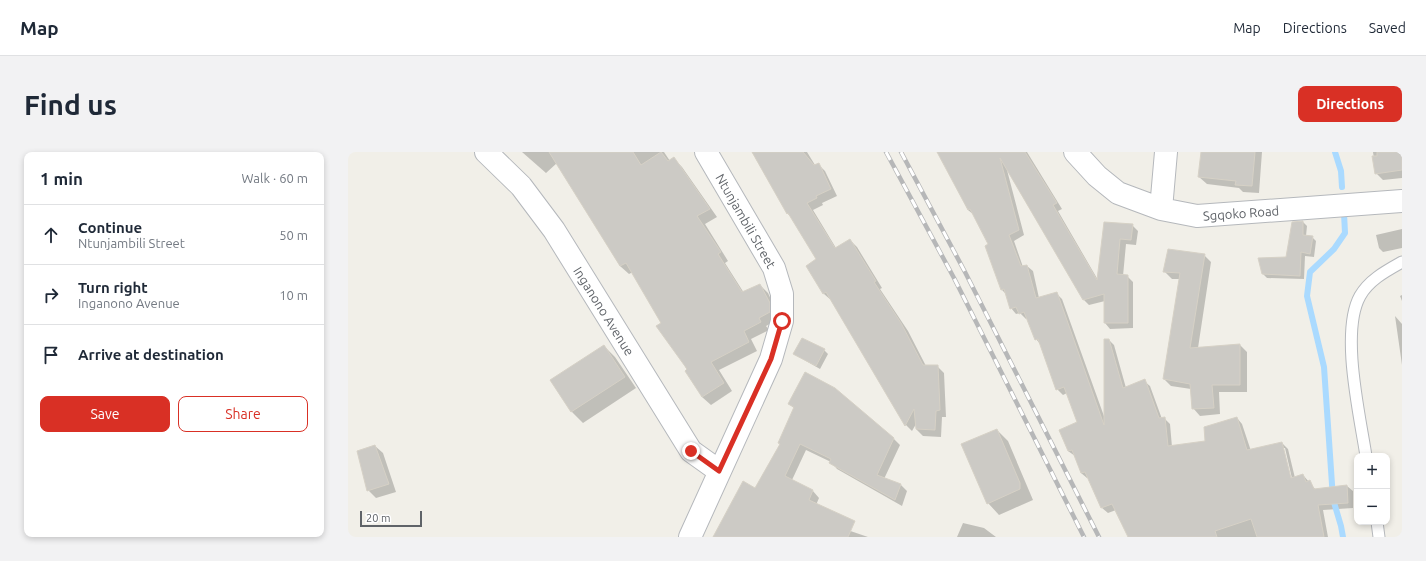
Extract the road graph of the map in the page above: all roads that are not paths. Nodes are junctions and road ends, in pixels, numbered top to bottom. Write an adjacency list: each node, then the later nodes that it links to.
1 (486, 152): 9 (street, Inganono Avenue)
2 (706, 152): 9 (street, Ntunjambili Street)
3 (1075, 152): 6 (street, Sgqoko Road)
4 (1166, 152): 6 (street)
5 (1402, 200): 6 (street, Sgqoko Road)
6 (1161, 209)
7 (1402, 262): 8 (lane)
8 (1366, 453)
9 (719, 471): 11 (street, Ntunjambili Street)
10 (1377, 525): 12 (lane)
11 (690, 537)
12 (1379, 537)

